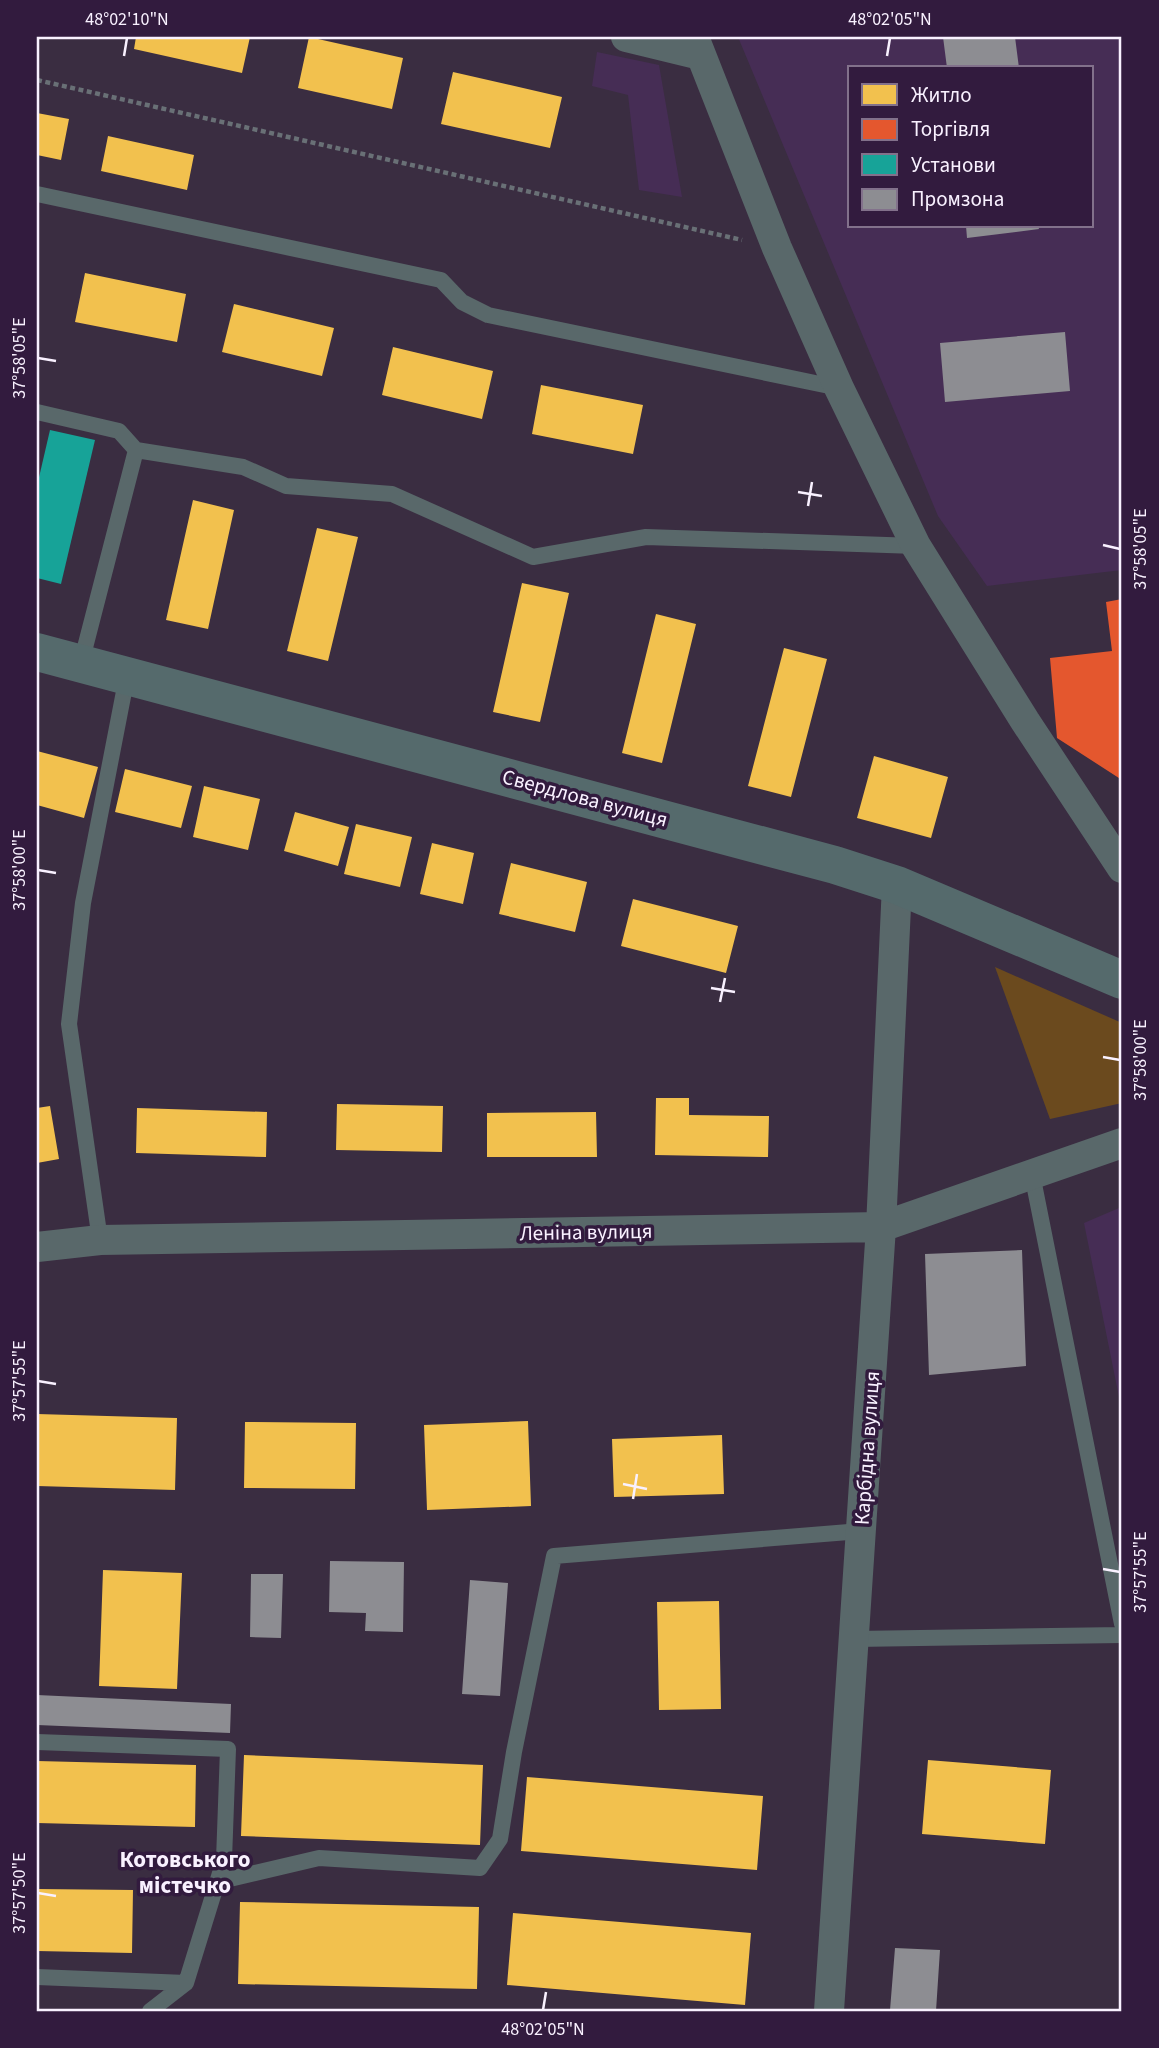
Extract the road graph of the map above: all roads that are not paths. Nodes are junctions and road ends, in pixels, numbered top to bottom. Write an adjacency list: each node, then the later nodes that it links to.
1 (626, 37): 2 (street)
2 (697, 46): 4 (street)
3 (37, 194): 4 (lane)
4 (839, 388): 7 (street)
5 (37, 412): 6 (lane)
6 (136, 450): 7 (lane); 9 (lane)
7 (916, 545): 11 (street)
8 (37, 652): 9 (street, Свердлова вулиця)
9 (81, 663): 10 (street, Свердлова вулиця)
10 (127, 676): 12 (street, Свердлова вулиця); 17 (lane)
11 (1122, 868)
12 (897, 885): 13 (street, Свердлова вулиця); 16 (street, Карбідна вулиця)
13 (1122, 980)
14 (1122, 1143): 15 (street, Леніна вулиця)
15 (1032, 1174): 16 (street, Леніна вулиця); 20 (lane)
16 (881, 1227): 17 (street, Леніна вулиця); 19 (street, Карбідна вулиця)
17 (100, 1240): 18 (street, Леніна вулиця)
18 (37, 1247)
19 (861, 1531): 22 (street, Карбідна вулиця); 24 (lane)
20 (1122, 1624)
21 (1122, 1635): 22 (lane)
22 (854, 1639): 28 (street, Карбідна вулиця)
23 (37, 1742): 24 (lane)
24 (217, 1882): 26 (lane)
25 (37, 1977): 26 (lane)
26 (186, 1983): 27 (lane)
27 (150, 2011)
28 (829, 2011)

